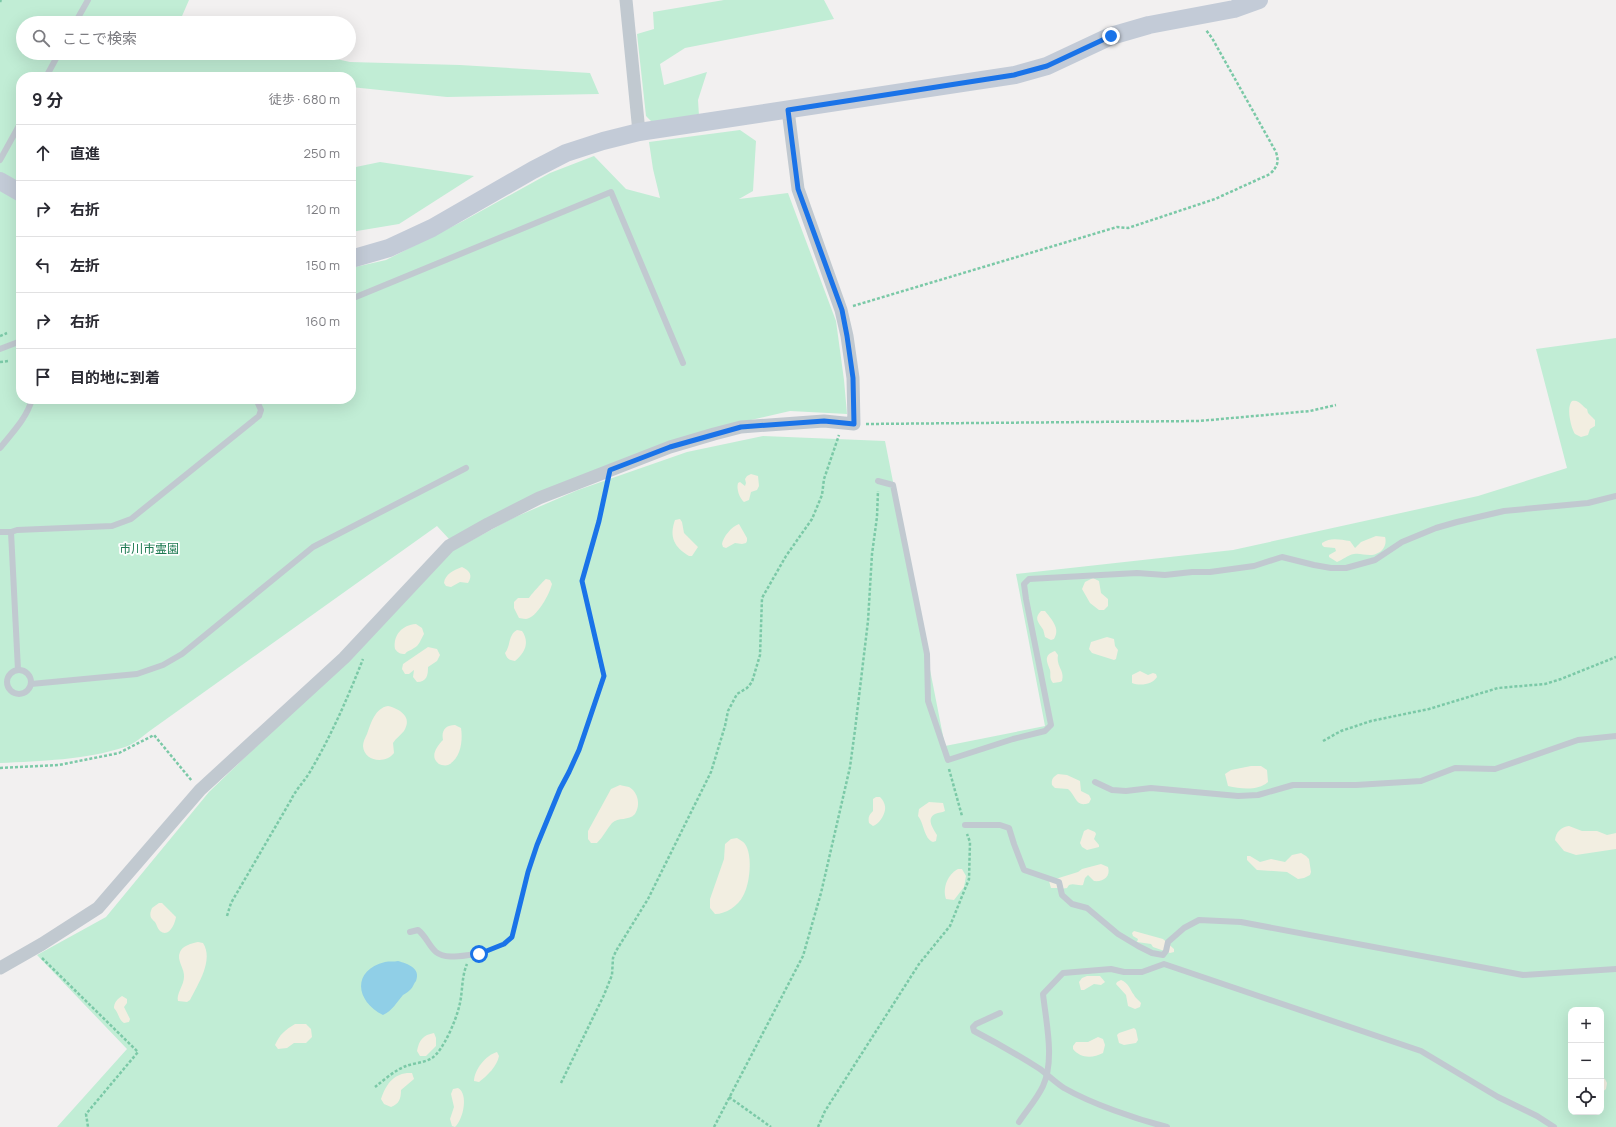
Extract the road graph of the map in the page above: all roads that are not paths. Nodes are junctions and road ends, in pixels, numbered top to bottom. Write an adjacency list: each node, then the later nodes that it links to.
1 (88, 0): 4 (lane)
2 (626, 0): 9 (street)
3 (1258, 0): 7 (street)
4 (79, 16)
5 (55, 60): 6 (lane)
6 (49, 72)
7 (788, 110): 9 (street); 33 (street)
8 (16, 131): 10 (lane)
9 (639, 132): 13 (street)
10 (0, 160)
11 (0, 181): 12 (street)
12 (16, 190)
13 (356, 258)
14 (356, 297): 17 (lane)
15 (16, 343): 16 (lane)
16 (0, 349)
17 (683, 363)
18 (30, 404): 20 (lane)
19 (258, 404): 25 (lane)
20 (0, 448)
21 (466, 468): 27 (lane)
22 (878, 481): 23 (lane)
23 (1616, 496)
24 (0, 532): 25 (lane)
25 (11, 532): 26 (lane)
26 (18, 670): 27 (lane); 27 (lane)
27 (31, 684)
28 (1616, 736): 29 (lane)
29 (1095, 782)
30 (965, 825): 34 (lane)
31 (410, 932): 32 (lane)
32 (479, 954)
33 (0, 968)
34 (1616, 969)
35 (1000, 1013): 36 (lane)
36 (1046, 1074): 37 (lane); 38 (lane); 39 (lane)
37 (1019, 1122)
38 (1167, 1127)
39 (1554, 1127)

